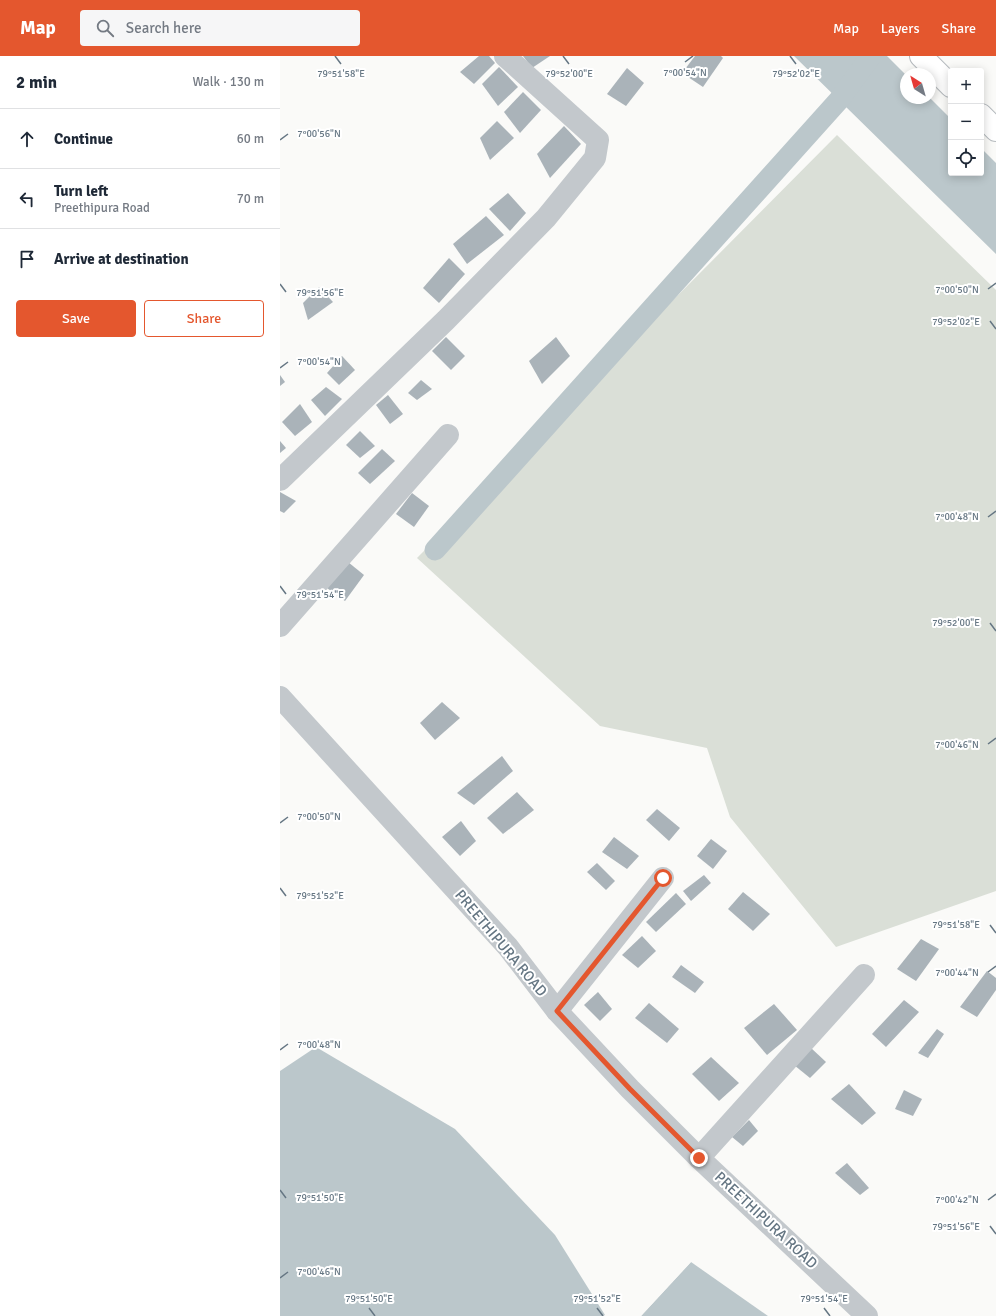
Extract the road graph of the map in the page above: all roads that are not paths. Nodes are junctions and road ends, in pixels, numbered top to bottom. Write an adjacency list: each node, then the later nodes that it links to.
1 (505, 56): 7 (street)
2 (921, 56): 3 (main road)
3 (948, 83)
4 (984, 118): 5 (main road)
5 (996, 130)
6 (448, 435): 8 (street)
7 (280, 480)
8 (280, 626)
9 (280, 697): 12 (street, PREETHIPURA ROAD)
10 (663, 878): 12 (street)
11 (864, 975): 13 (street)
12 (557, 1011): 13 (street, PREETHIPURA ROAD)
13 (699, 1158): 14 (street, PREETHIPURA ROAD)
14 (867, 1316)

